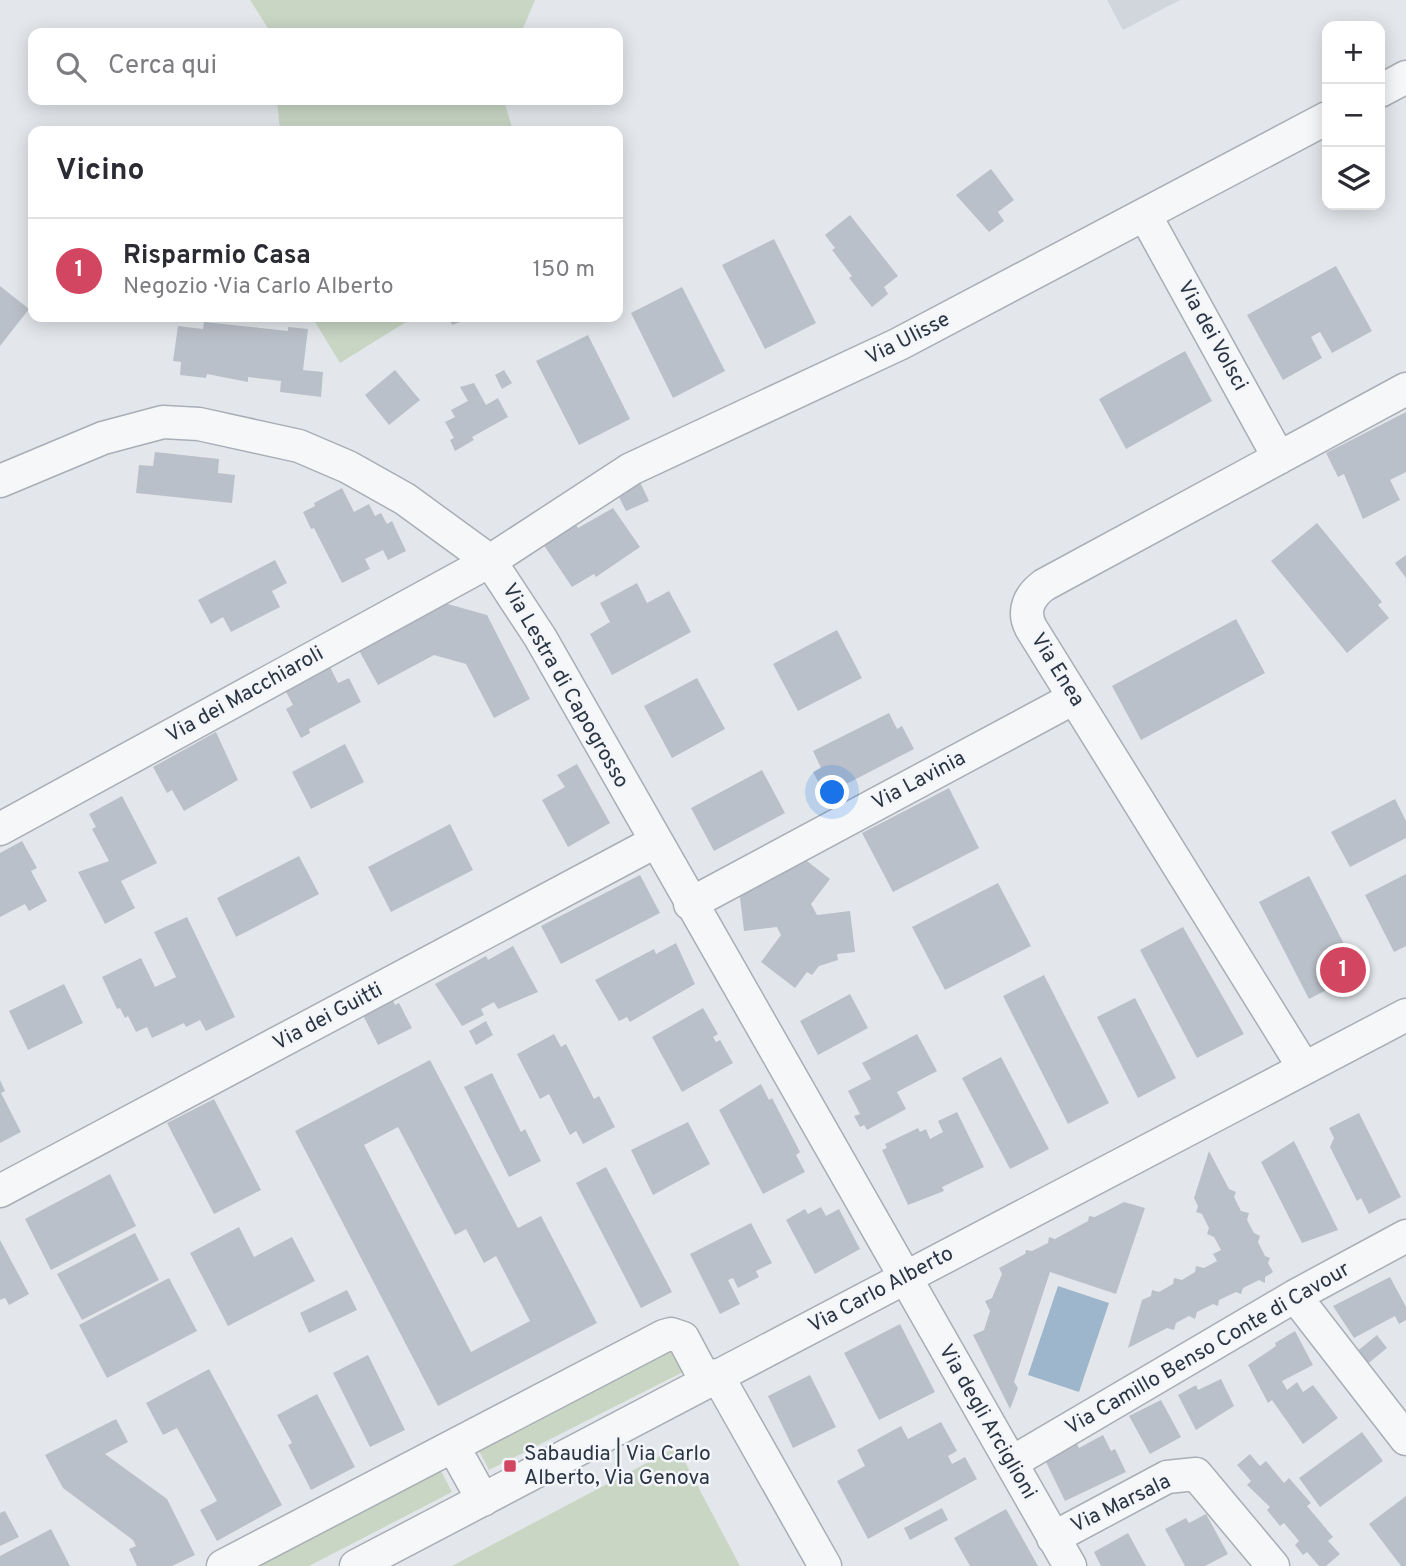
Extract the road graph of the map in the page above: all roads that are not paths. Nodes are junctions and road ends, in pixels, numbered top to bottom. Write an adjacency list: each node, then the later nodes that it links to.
1 (1406, 77): 2 (street)
2 (1385, 88)
3 (1322, 121): 4 (street, Via Ulisse)
4 (1145, 215): 6 (street, Via dei Volsci); 8 (street, Via Ulisse)
5 (1406, 389): 6 (street, Via Enea)
6 (1279, 458): 9 (street, Via Enea)
7 (0, 481): 8 (street, Via Lestra di Capogrosso)
8 (490, 561): 10 (street, Via dei Macchiaroli); 11 (street, Via Lestra di Capogrosso)
9 (1074, 698): 12 (street, Via Lavinia); 14 (street, Via Enea)
10 (0, 830)
11 (655, 842): 12 (street, Via Lestra di Capogrosso); 15 (street, Via dei Guitti)
12 (690, 904): 17 (street, Via Lestra di Capogrosso)
13 (1406, 1015): 14 (street, Via Carlo Alberto)
14 (1304, 1068): 17 (street, Via Carlo Alberto)
15 (0, 1191)
16 (1403, 1243): 18 (street, Via Camillo Benso Conte di Cavour)
17 (904, 1278): 19 (street, Via Carlo Alberto); 22 (street, Via degli Arciglioni)
18 (1295, 1296): 20 (street); 22 (street, Via Camillo Benso Conte di Cavour)
19 (712, 1378): 21 (street); 23 (street, Via Carlo Alberto); 27 (street)
20 (1406, 1439)
21 (453, 1446): 23 (street); 25 (street)
22 (1011, 1463): 24 (street, Via degli Arciglioni)
23 (482, 1500): 26 (street, Via Carlo Alberto)
24 (1054, 1538): 28 (street, Via degli Arciglioni); 29 (street, Via Marsala)
25 (223, 1566)
26 (356, 1566)
27 (825, 1566)
28 (1070, 1566)
29 (1273, 1566)

